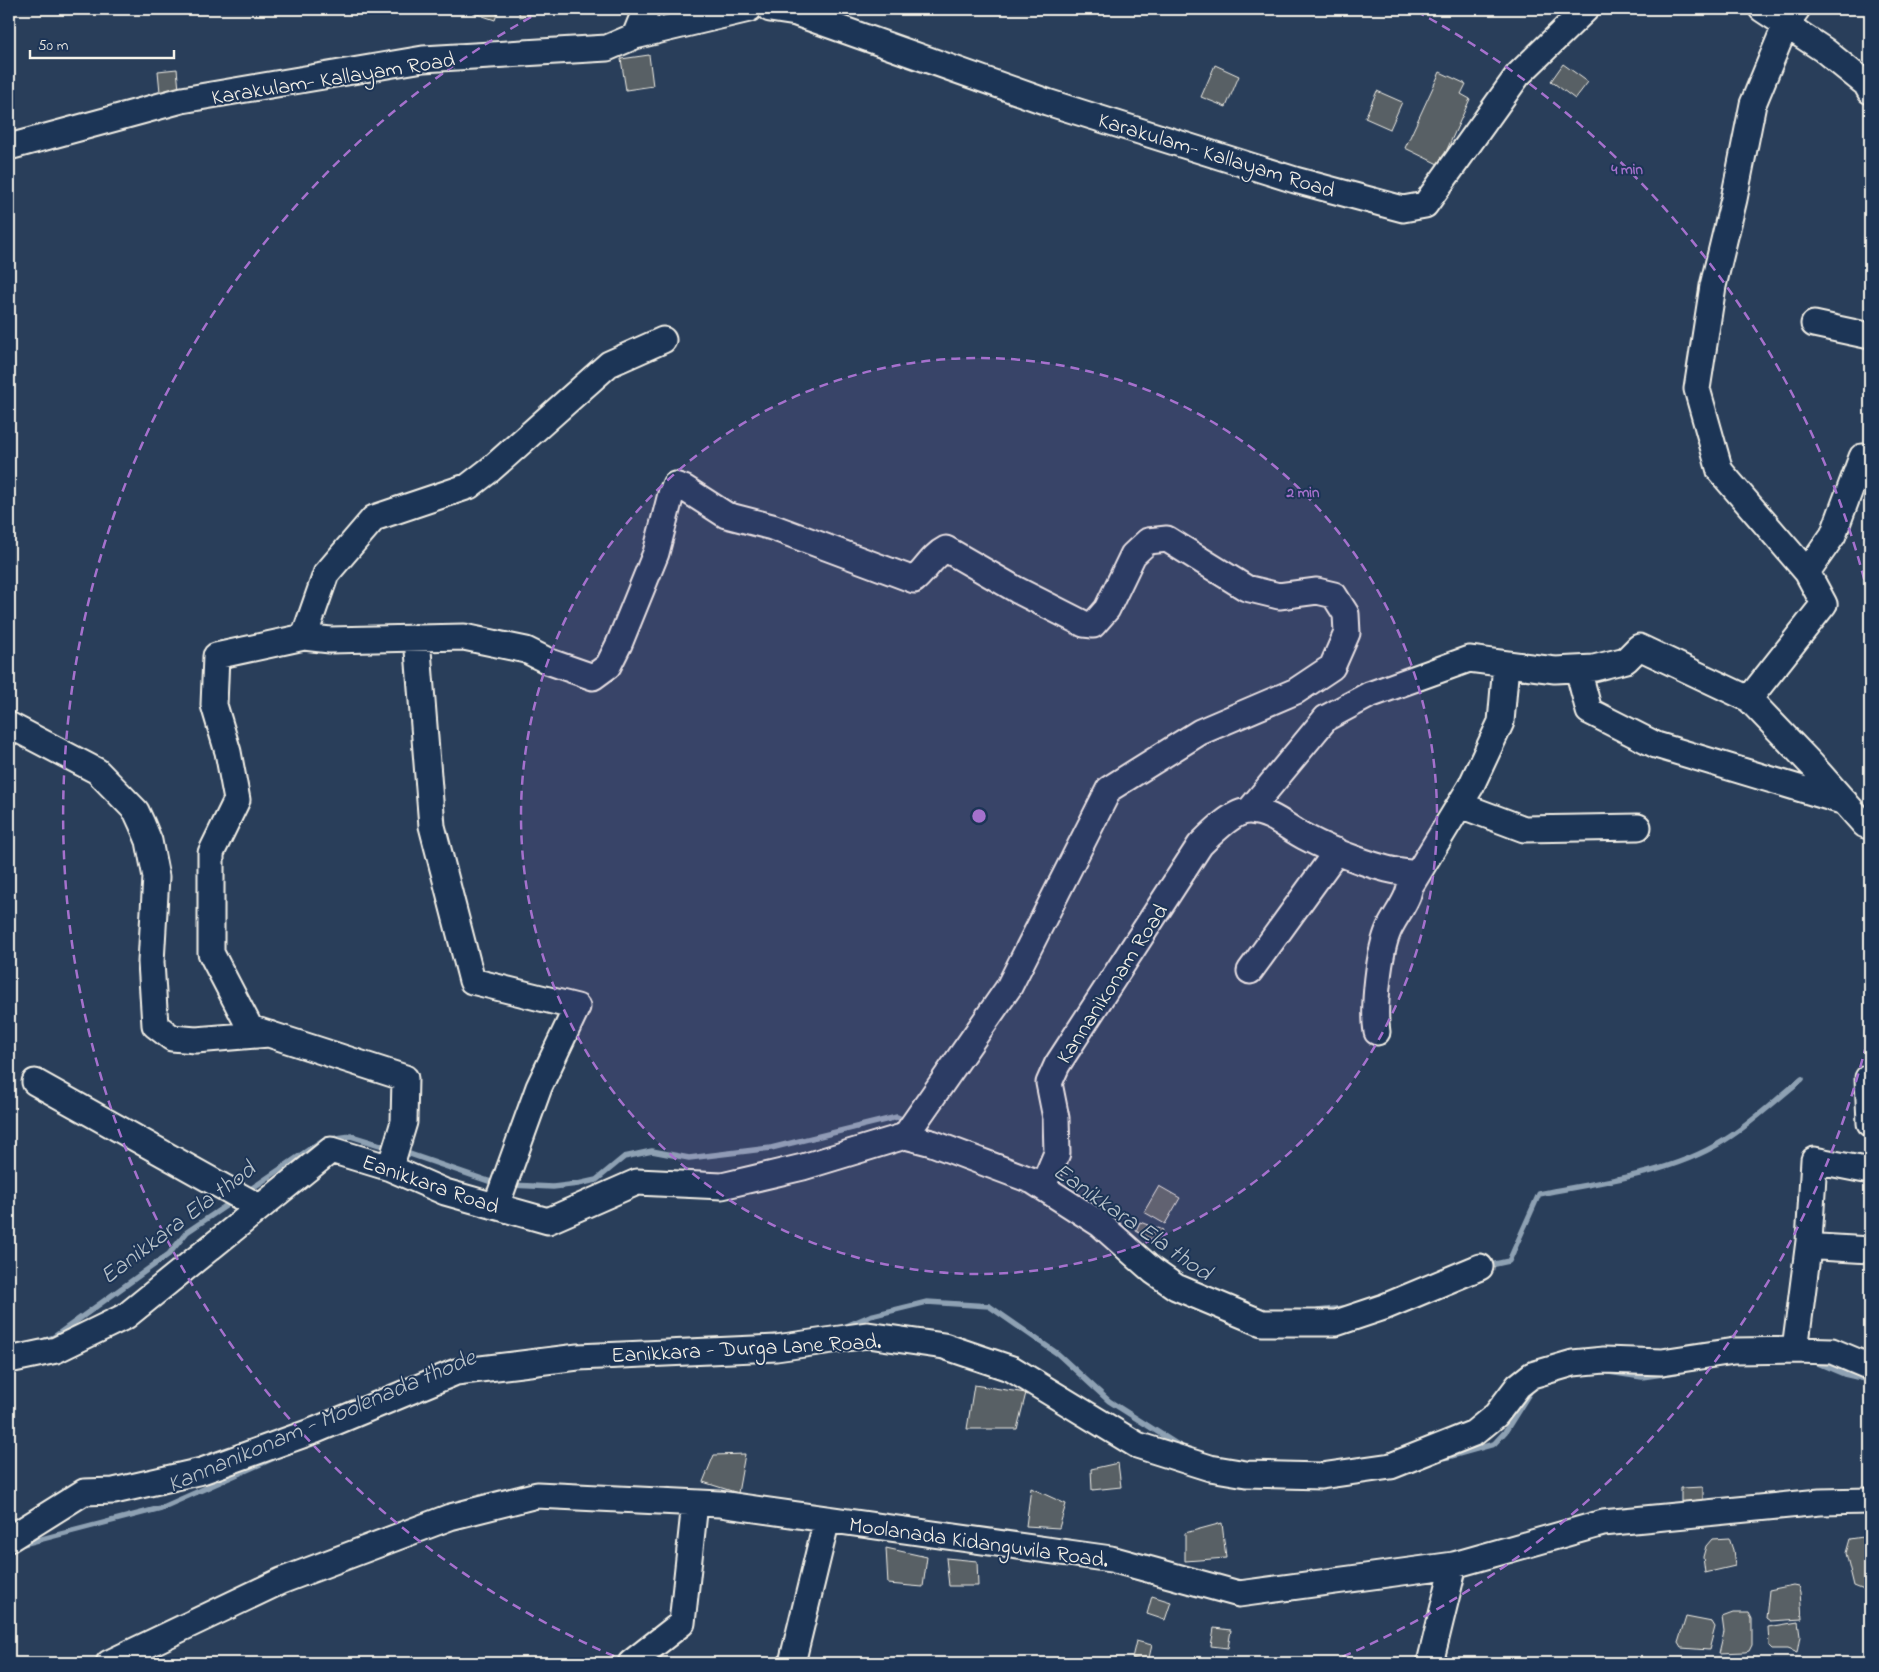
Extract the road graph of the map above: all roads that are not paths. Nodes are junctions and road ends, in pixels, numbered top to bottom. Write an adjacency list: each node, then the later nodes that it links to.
1 (646, 9): 7 (street)
2 (748, 9): 7 (street, Karakulam- Kallayam Road)
3 (770, 9): 4 (street, Karakulam- Kallayam Road)
4 (1586, 9)
5 (1762, 9): 6 (street)
6 (1791, 17): 8 (street); 14 (street)
7 (636, 36): 9 (street, Karakulam- Kallayam Road)
8 (1869, 86)
9 (9, 147)
10 (1814, 324): 11 (street)
11 (1870, 336)
12 (663, 340): 15 (street)
13 (1870, 456): 14 (street)
14 (1807, 572): 19 (street)
15 (304, 638): 16 (street); 30 (street)
16 (417, 638): 34 (street); 38 (street)
17 (1506, 664): 18 (street, Kannanikonam Road); 22 (street); 23 (street, Kannanikonam Road)
18 (1578, 668): 19 (street, Kannanikonam Road); 21 (street)
19 (1749, 699): 21 (street, Kannanikonam Road)
20 (9, 725): 30 (street)
21 (1845, 802): 24 (street, Kannanikonam Road)
22 (1460, 805): 25 (street); 27 (street)
23 (1249, 811): 26 (street); 37 (street, Kannanikonam Road)
24 (1870, 826)
25 (1638, 827)
26 (1337, 850): 27 (street); 28 (street)
27 (1412, 883): 29 (street)
28 (1250, 971)
29 (1377, 1032)
30 (269, 1034): 35 (street)
31 (1868, 1078): 33 (street)
32 (35, 1082): 39 (street)
33 (1870, 1123)
34 (910, 1128): 37 (street); 38 (street, Eanikkara Road)
35 (394, 1156): 38 (street, Eanikkara Road); 39 (street, Eanikkara Road)
36 (1870, 1171): 40 (street)
37 (1045, 1182): 42 (street)
38 (496, 1206)
39 (259, 1207): 44 (street, Eanikkara Road)
40 (1809, 1241): 41 (street); 43 (street)
41 (1870, 1250)
42 (1480, 1267)
43 (1795, 1350): 45 (street, Eanikkara - Durga Lane Road.); 49 (street, Eanikkara - Durga Lane Road.)
44 (9, 1360)
45 (1870, 1367)
46 (1870, 1502): 50 (street, Moolanada Kidanguvila Road.)
47 (695, 1503): 48 (street, Moolanada Kidanguvila Road.); 51 (street, Moolanada Kidanguvila Road.); 53 (street)
48 (828, 1519): 50 (street, Moolanada Kidanguvila Road.); 54 (street)
49 (9, 1539)
50 (1454, 1565): 55 (street)
51 (148, 1654): 52 (street, Moolanada Kidanguvila Road.)
52 (109, 1663)
53 (631, 1663)
54 (792, 1663)
55 (1430, 1663)

